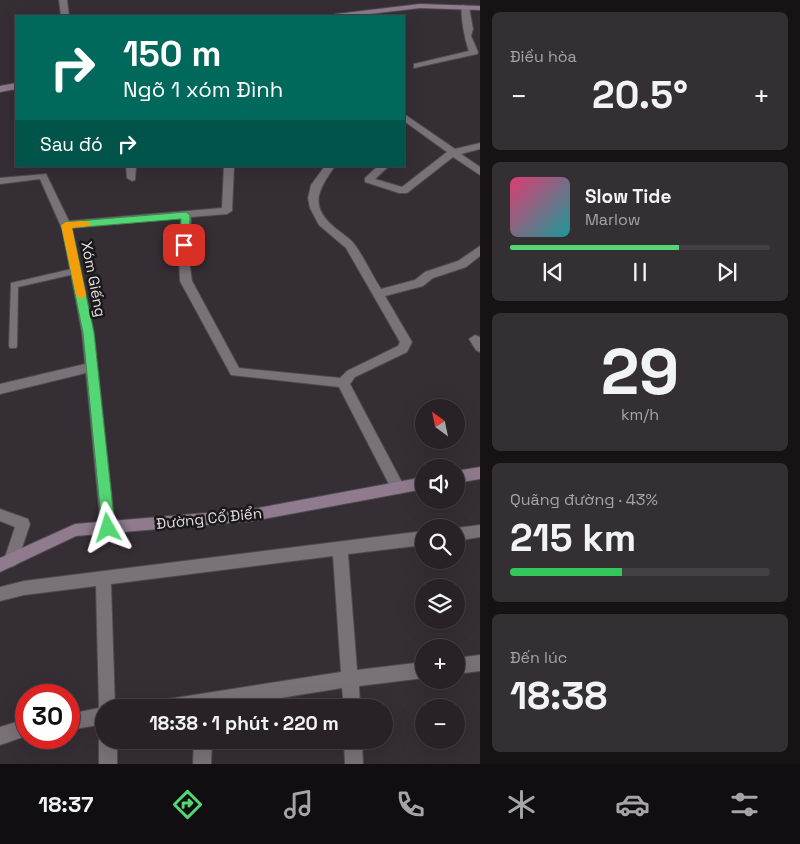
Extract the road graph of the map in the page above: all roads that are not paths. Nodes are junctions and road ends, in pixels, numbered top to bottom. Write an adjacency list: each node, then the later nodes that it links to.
1 (63, 0): 4 (street)
2 (465, 8): 3 (street); 5 (street); 6 (street)
3 (480, 8)
4 (65, 15)
5 (344, 15)
6 (417, 66)
7 (15, 86): 8 (street)
8 (0, 89)
9 (405, 118): 11 (street)
10 (480, 146): 11 (street)
11 (452, 153): 15 (street); 16 (street)
12 (131, 167): 17 (street)
13 (229, 167): 19 (street)
14 (329, 167): 23 (street)
15 (383, 167)
16 (480, 172)
17 (132, 178)
18 (0, 181): 20 (street, Xóm Giếng)
19 (186, 215): 20 (street); 26 (street)
20 (66, 225): 22 (street, Xóm Giếng)
21 (480, 250): 23 (street)
22 (76, 271): 24 (lane); 25 (street, Xóm Giếng)
23 (378, 294): 26 (street)
24 (13, 346)
25 (92, 367): 27 (street); 33 (street, Xóm Giếng)
26 (343, 383): 31 (street)
27 (0, 390)
28 (480, 472): 29 (street)
29 (465, 475)
30 (415, 485): 31 (street, Đường Cổ Điển)
31 (398, 488): 33 (street, Đường Cổ Điển)
32 (0, 515): 38 (street)
33 (108, 528): 38 (street, Đường Cổ Điển)
34 (480, 531): 35 (street)
35 (465, 533)
36 (415, 539): 37 (street)
37 (340, 549): 39 (street); 44 (street)
38 (6, 563)
39 (102, 578): 40 (street); 45 (street)
40 (0, 594)
41 (480, 664): 42 (street)
42 (465, 665)
43 (415, 671): 44 (street)
44 (350, 679): 46 (street); 47 (street)
45 (106, 699)
46 (234, 699)
47 (351, 699)
48 (95, 718): 49 (street)
49 (80, 720)
50 (15, 731): 51 (street)
51 (0, 736)
52 (108, 749): 55 (street)
53 (203, 749): 56 (street)
54 (353, 749): 57 (street)
55 (108, 764)
56 (202, 764)
57 (354, 764)

